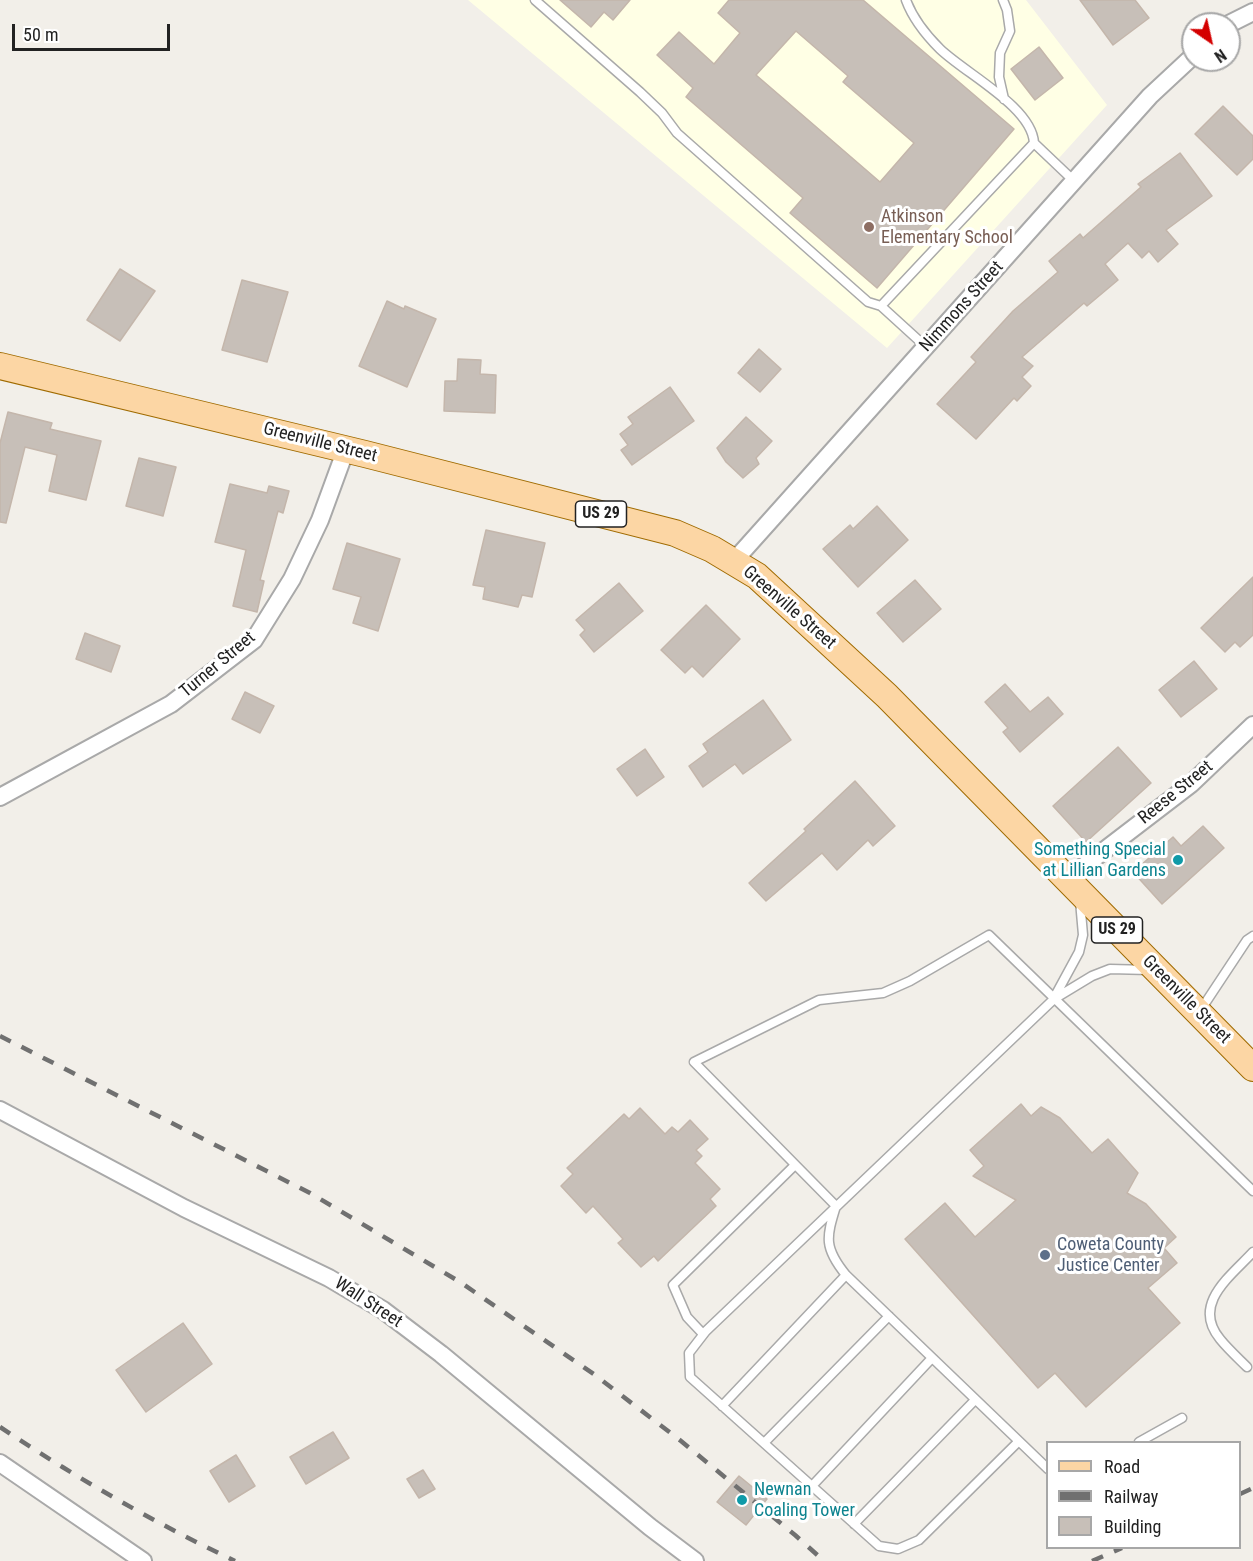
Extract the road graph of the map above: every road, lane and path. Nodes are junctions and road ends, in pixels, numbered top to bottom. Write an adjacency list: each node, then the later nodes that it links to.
1 (535, 0): 8 (lane)
2 (906, 0): 5 (lane)
3 (1003, 0): 5 (lane)
4 (1181, 67): 7 (street, Nimmons Street)
5 (1004, 100): 6 (lane)
6 (1034, 143): 7 (lane); 8 (lane)
7 (1074, 181): 9 (street, Nimmons Street)
8 (881, 306): 9 (lane)
9 (926, 347): 12 (street, Nimmons Street)
10 (0, 366): 11 (main road, Greenville Street / US 29)
11 (346, 449): 12 (main road, Greenville Street / US 29); 14 (street, Turner Street)
12 (734, 561): 15 (main road, Greenville Street / US 29)
13 (1253, 725): 15 (street, Reese Street)
14 (0, 797)
15 (1073, 885): 17 (main road, Greenville Street / US 29); 18 (lane)
16 (1253, 936): 19 (lane)
17 (1156, 970): 18 (lane); 19 (main road, Greenville Street / US 29)
18 (1054, 999): 22 (lane); 23 (lane); 24 (lane)
19 (1199, 1014): 20 (main road, Greenville Street / US 29)
20 (1253, 1068)
21 (0, 1110): 42 (street, Wall Street)
22 (795, 1165): 24 (lane); 28 (lane)
23 (1253, 1191)
24 (836, 1206): 26 (lane); 28 (lane)
25 (1253, 1252): 30 (lane)
26 (846, 1275): 27 (lane); 32 (lane)
27 (889, 1316): 29 (lane); 36 (lane)
28 (703, 1334): 32 (lane)
29 (932, 1358): 31 (lane); 39 (lane)
30 (1247, 1367)
31 (975, 1400): 34 (lane); 40 (lane)
32 (722, 1406): 36 (lane)
33 (1182, 1418): 35 (lane)
34 (1019, 1441): 38 (lane); 40 (lane)
35 (1142, 1441)
36 (764, 1443): 39 (lane)
37 (0, 1463): 41 (street)
38 (1046, 1468)
39 (812, 1486): 40 (lane)
40 (854, 1524)
41 (143, 1561)
42 (695, 1561)

